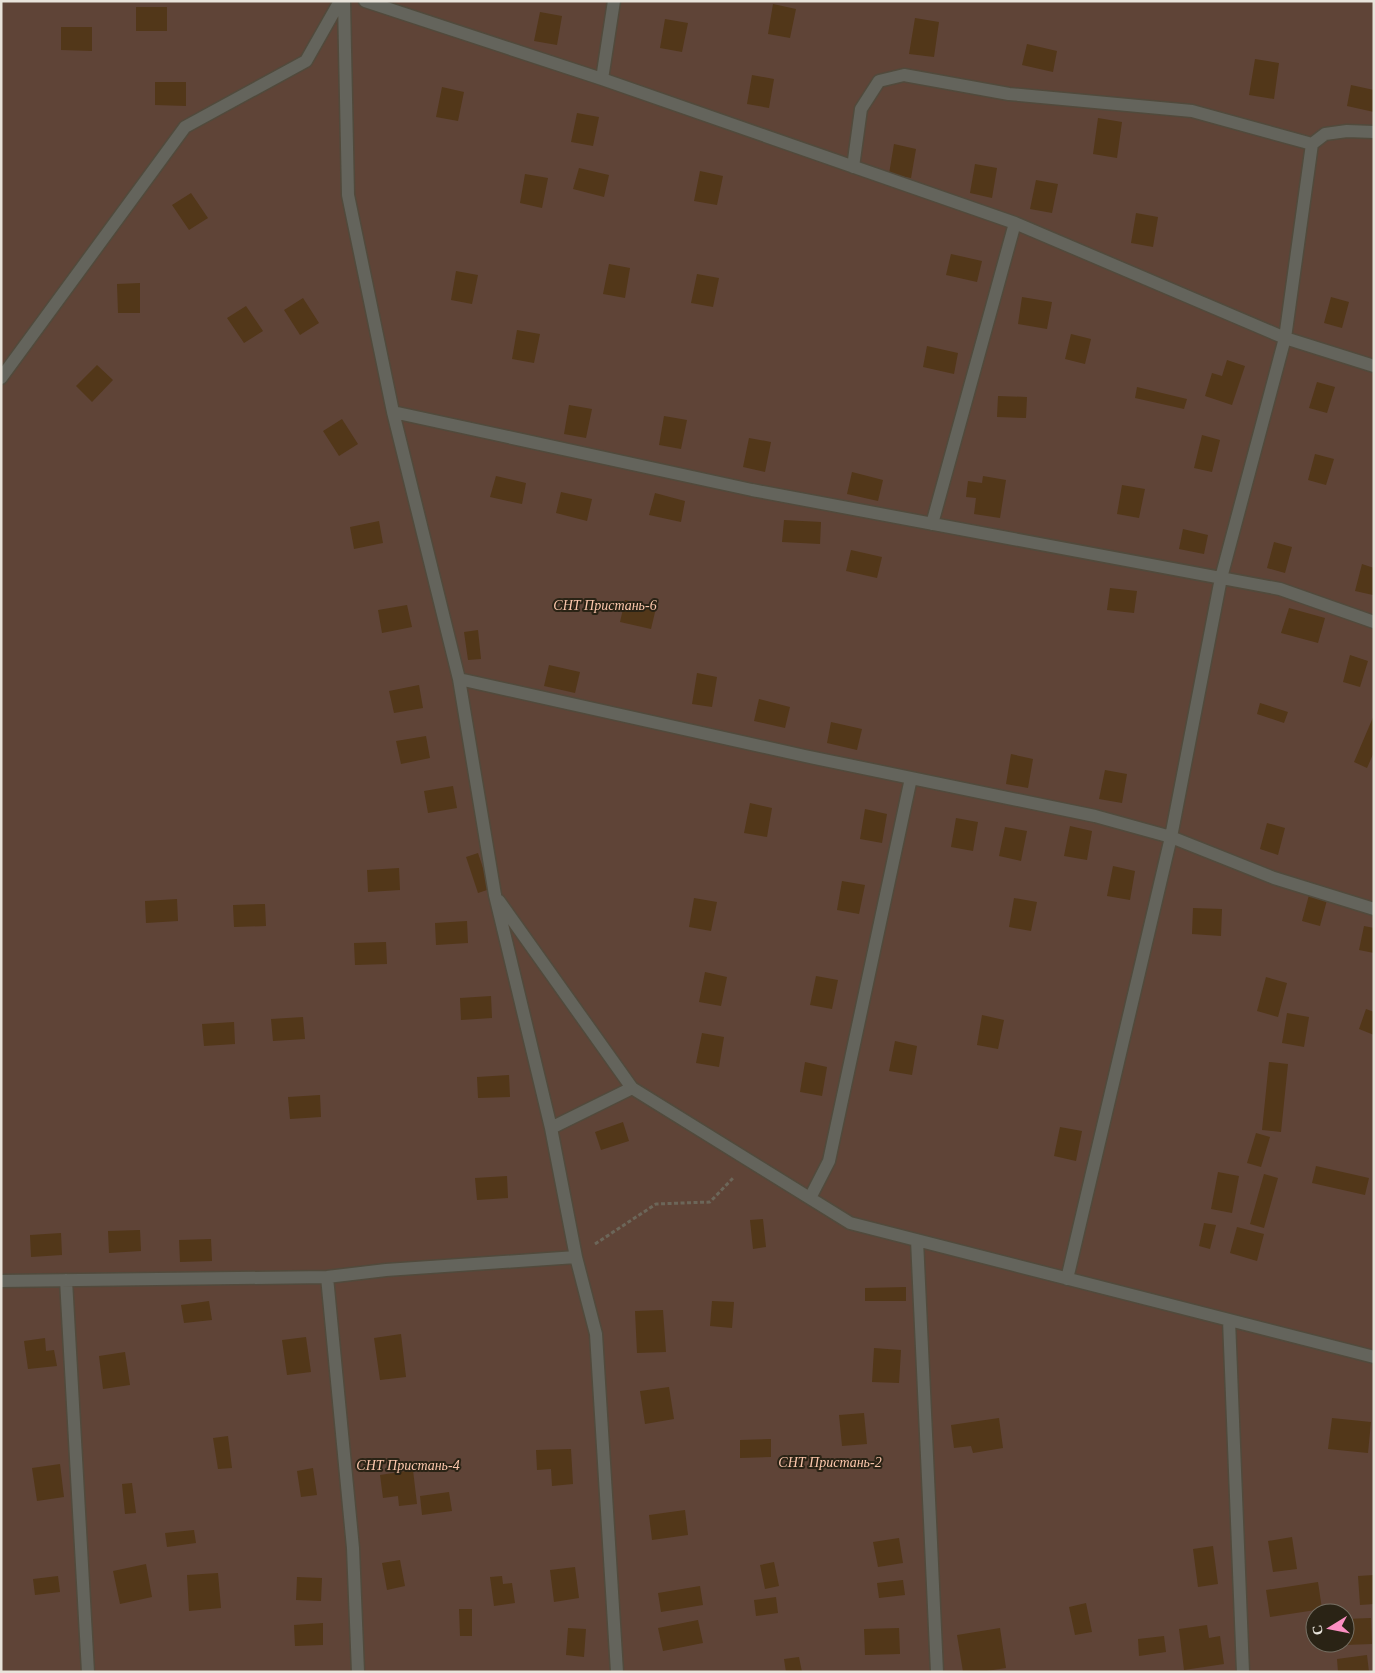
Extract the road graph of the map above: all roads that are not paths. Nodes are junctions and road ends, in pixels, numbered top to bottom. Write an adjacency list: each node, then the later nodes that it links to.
1 (340, 1): 12 (street)
2 (344, 1): 13 (street)
3 (365, 1): 5 (street)
4 (614, 1): 5 (street)
5 (602, 79): 8 (street)
6 (1374, 132): 7 (street)
7 (1312, 144): 8 (street); 10 (street)
8 (853, 167): 9 (street)
9 (1015, 223): 10 (street); 14 (street)
10 (1286, 338): 11 (street); 15 (street)
11 (1374, 366)
12 (1, 378)
13 (393, 412): 14 (street); 17 (street)
14 (932, 524): 15 (street)
15 (1221, 578): 16 (street); 19 (street)
16 (1374, 622)
17 (459, 679): 18 (street); 20 (street)
18 (911, 778): 19 (street); 24 (street)
19 (1171, 837): 21 (street); 28 (street)
20 (495, 895): 22 (street); 23 (street)
21 (1374, 909)
22 (632, 1088): 23 (street); 24 (street)
23 (551, 1128): 26 (street)
24 (810, 1198): 25 (street)
25 (917, 1240): 28 (street); 36 (street)
26 (576, 1257): 27 (street); 35 (street)
27 (327, 1277): 29 (street); 34 (street)
28 (1067, 1279): 31 (street)
29 (66, 1280): 30 (street); 33 (street)
30 (1, 1281)
31 (1229, 1320): 32 (street); 37 (street)
32 (1374, 1357)
33 (88, 1672)
34 (358, 1672)
35 (617, 1672)
36 (937, 1672)
37 (1243, 1672)

